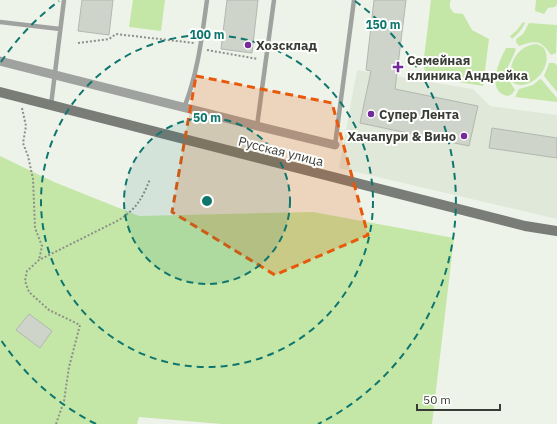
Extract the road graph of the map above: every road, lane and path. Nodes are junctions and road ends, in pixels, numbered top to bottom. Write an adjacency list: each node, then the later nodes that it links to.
1 (64, 0): 6 (lane)
2 (207, 0): 8 (lane)
3 (274, 0): 16 (lane)
4 (354, 0): 17 (lane)
5 (0, 22): 6 (lane)
6 (60, 30): 11 (lane)
7 (78, 43): 8 (path)
8 (201, 46): 9 (path); 15 (lane)
9 (251, 57)
10 (0, 61): 11 (street)
11 (54, 75): 14 (lane); 15 (street)
12 (0, 92): 13 (street, Русская улица)
13 (20, 98): 14 (street, Русская улица); 20 (path)
14 (51, 105): 19 (street, Русская улица)
15 (184, 108): 16 (street)
16 (257, 126): 17 (street)
17 (336, 144)
18 (150, 179): 20 (path)
19 (557, 231)
20 (39, 260): 21 (path)
21 (56, 424)

